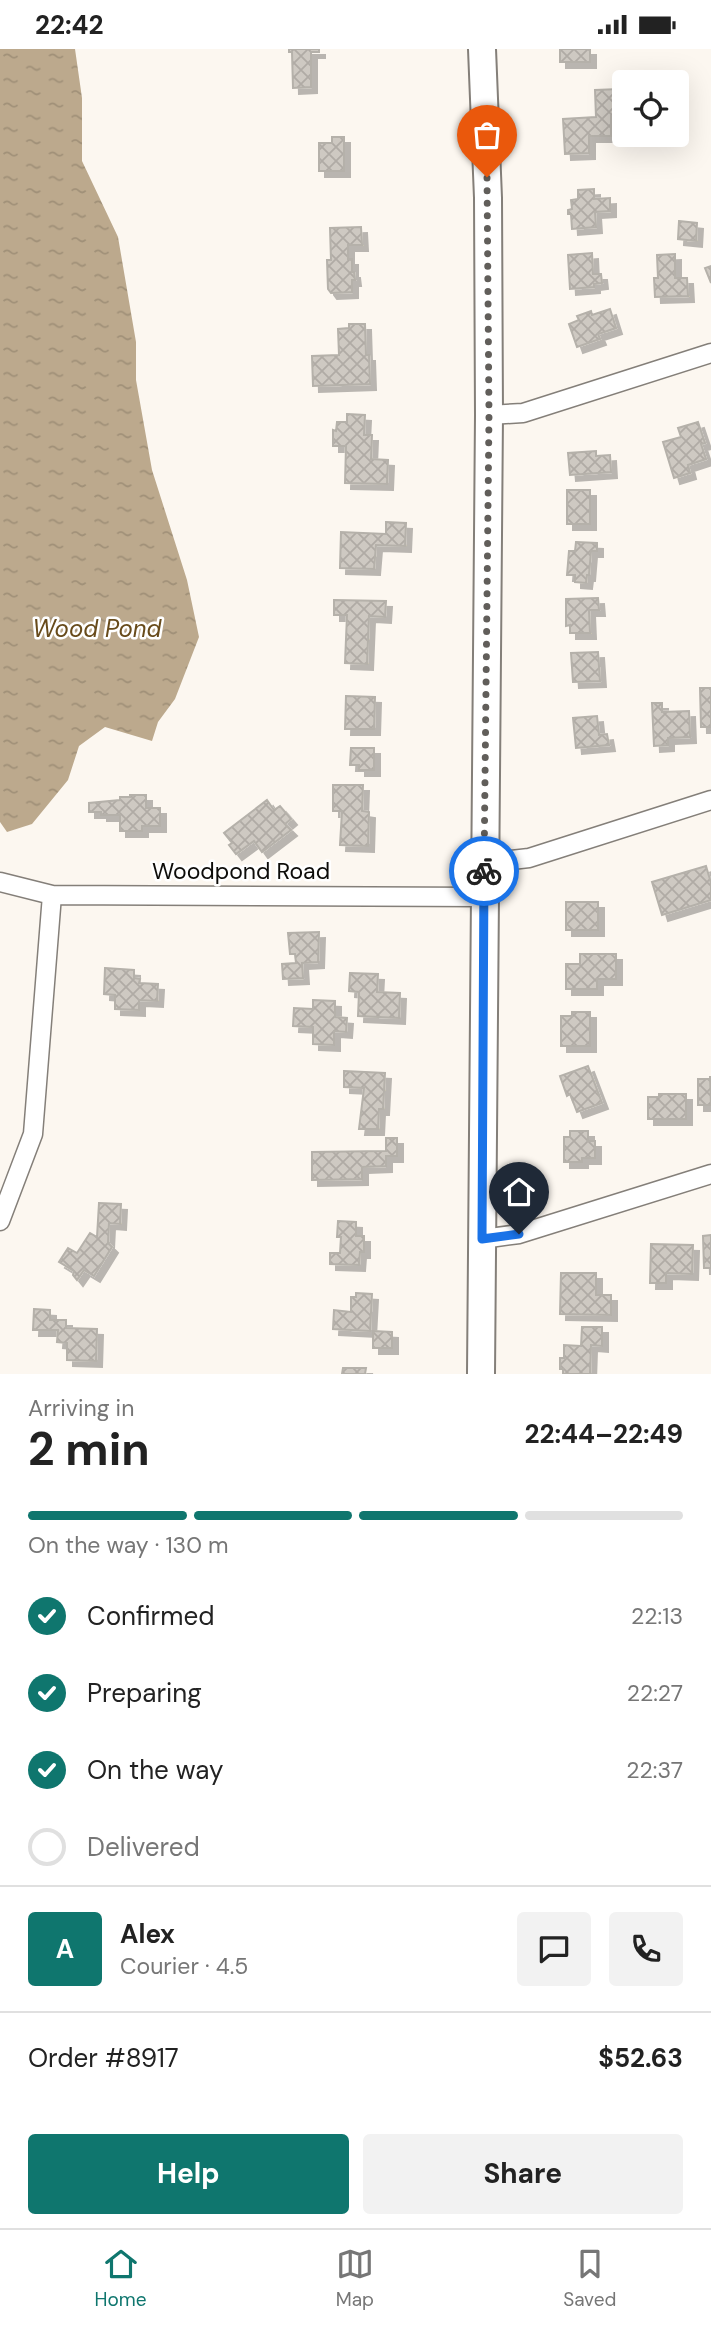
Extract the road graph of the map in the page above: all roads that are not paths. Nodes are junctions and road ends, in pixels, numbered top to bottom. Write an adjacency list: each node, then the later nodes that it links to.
1 (482, 49): 3 (main road)
2 (711, 353): 3 (street)
3 (489, 415): 5 (main road)
4 (711, 800): 5 (street)
5 (484, 863): 8 (main road)
6 (0, 882): 7 (street, Woodpond Road)
7 (52, 895): 8 (street, Woodpond Road); 10 (street)
8 (484, 897): 11 (main road)
9 (711, 1174): 11 (street)
10 (0, 1221)
11 (482, 1239): 12 (main road)
12 (481, 1374)

